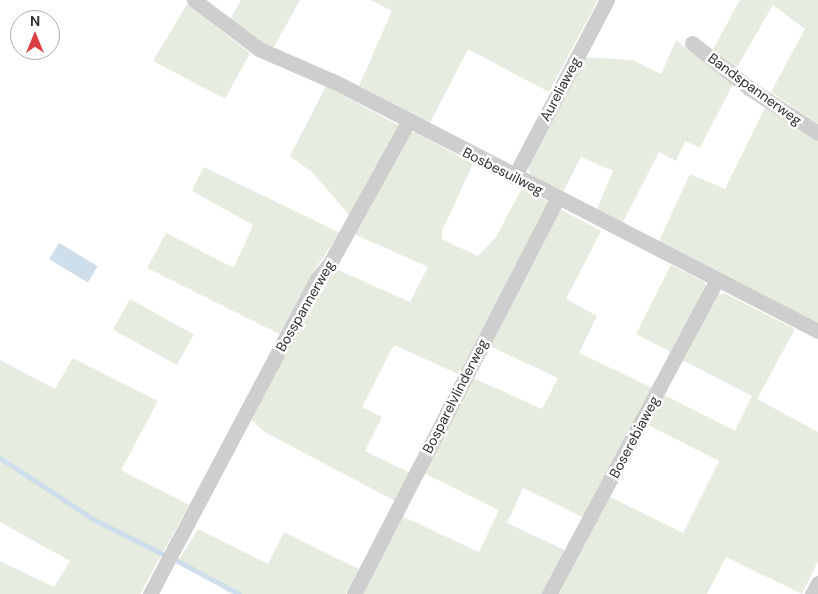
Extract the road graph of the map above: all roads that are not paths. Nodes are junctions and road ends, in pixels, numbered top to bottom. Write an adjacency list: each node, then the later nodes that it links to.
1 (194, 0): 4 (street, Bosbesuilweg)
2 (606, 0): 6 (street, Aureliaweg)
3 (692, 43): 5 (street, Bandspannerweg)
4 (408, 122): 6 (street, Bosbesuilweg); 11 (street, Bosspannerweg)
5 (818, 133)
6 (514, 177): 7 (street, Bosbesuilweg)
7 (557, 199): 8 (street, Bosbesuilweg); 12 (street, Bosparelvlinderweg)
8 (718, 280): 9 (street, Bosbesuilweg); 13 (street, Boserebiaweg)
9 (818, 332)
10 (818, 583): 14 (street)
11 (154, 588)
12 (354, 594)
13 (549, 594)
14 (812, 594)

